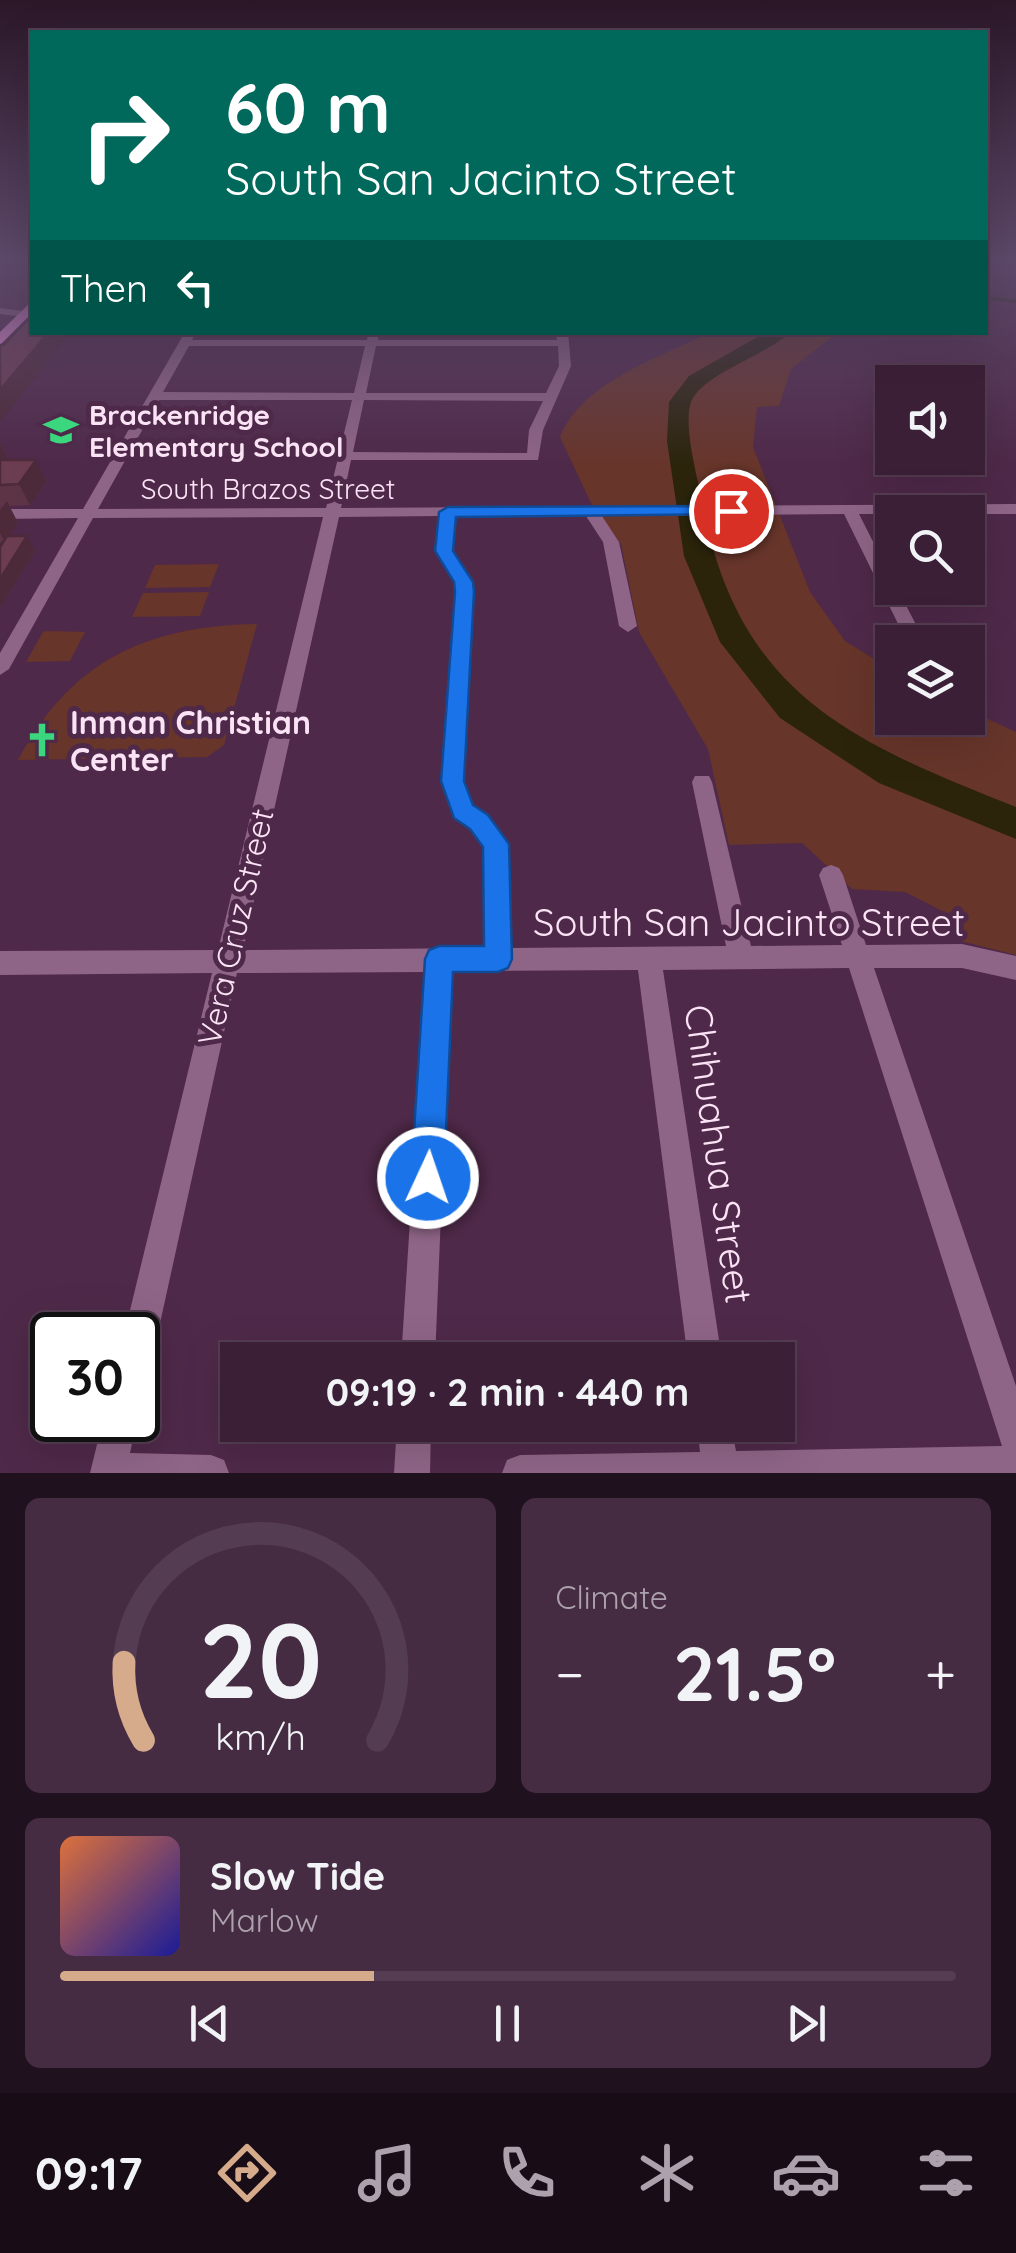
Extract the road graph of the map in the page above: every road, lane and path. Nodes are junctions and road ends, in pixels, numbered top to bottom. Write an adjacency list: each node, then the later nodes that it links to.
1 (188, 338): 2 (street); 5 (street)
2 (372, 338): 3 (street); 4 (street, Vera Cruz Street)
3 (562, 338): 6 (street)
4 (359, 394): 5 (street); 6 (street); 7 (street, Vera Cruz Street)
5 (154, 396): 13 (street)
6 (553, 397): 7 (street)
7 (345, 456): 11 (street, Vera Cruz Street)
8 (1016, 510): 10 (street, South Brazos Street)
9 (590, 511): 10 (street, South Brazos Street); 12 (street, South Brazos Street); 16 (street)
10 (850, 511): 15 (street)
11 (333, 512): 12 (street, South Brazos Street); 13 (street, South Brazos Street); 25 (street, Vera Cruz Street)
12 (448, 512): 23 (street)
13 (88, 513): 14 (street, South Brazos Street); 17 (street)
14 (0, 514)
15 (907, 625)
16 (628, 626)
17 (0, 669)
18 (702, 782): 21 (street, Chihuahua Street)
19 (830, 874): 20 (street)
20 (858, 957): 21 (street, South San Jacinto Street); 27 (street, South San Jacinto Street); 31 (street)
21 (741, 958): 24 (street, South San Jacinto Street)
22 (439, 959): 23 (street, South San Jacinto Street); 25 (street, South San Jacinto Street); 29 (street)
23 (498, 959): 24 (street, South San Jacinto Street)
24 (649, 959): 30 (street, Chihuahua Street)
25 (227, 961): 26 (street, South San Jacinto Street); 28 (street, Vera Cruz Street)
26 (0, 963)
27 (1016, 968)
28 (146, 1312)
29 (419, 1342)
30 (702, 1342)
31 (1016, 1438)
32 (115, 1442): 37 (street)
33 (413, 1442): 39 (street)
34 (716, 1442): 36 (street)
35 (1016, 1464): 36 (street)
36 (720, 1470): 40 (street)
37 (108, 1472): 38 (street)
38 (211, 1473)
39 (412, 1473)
40 (520, 1473)

